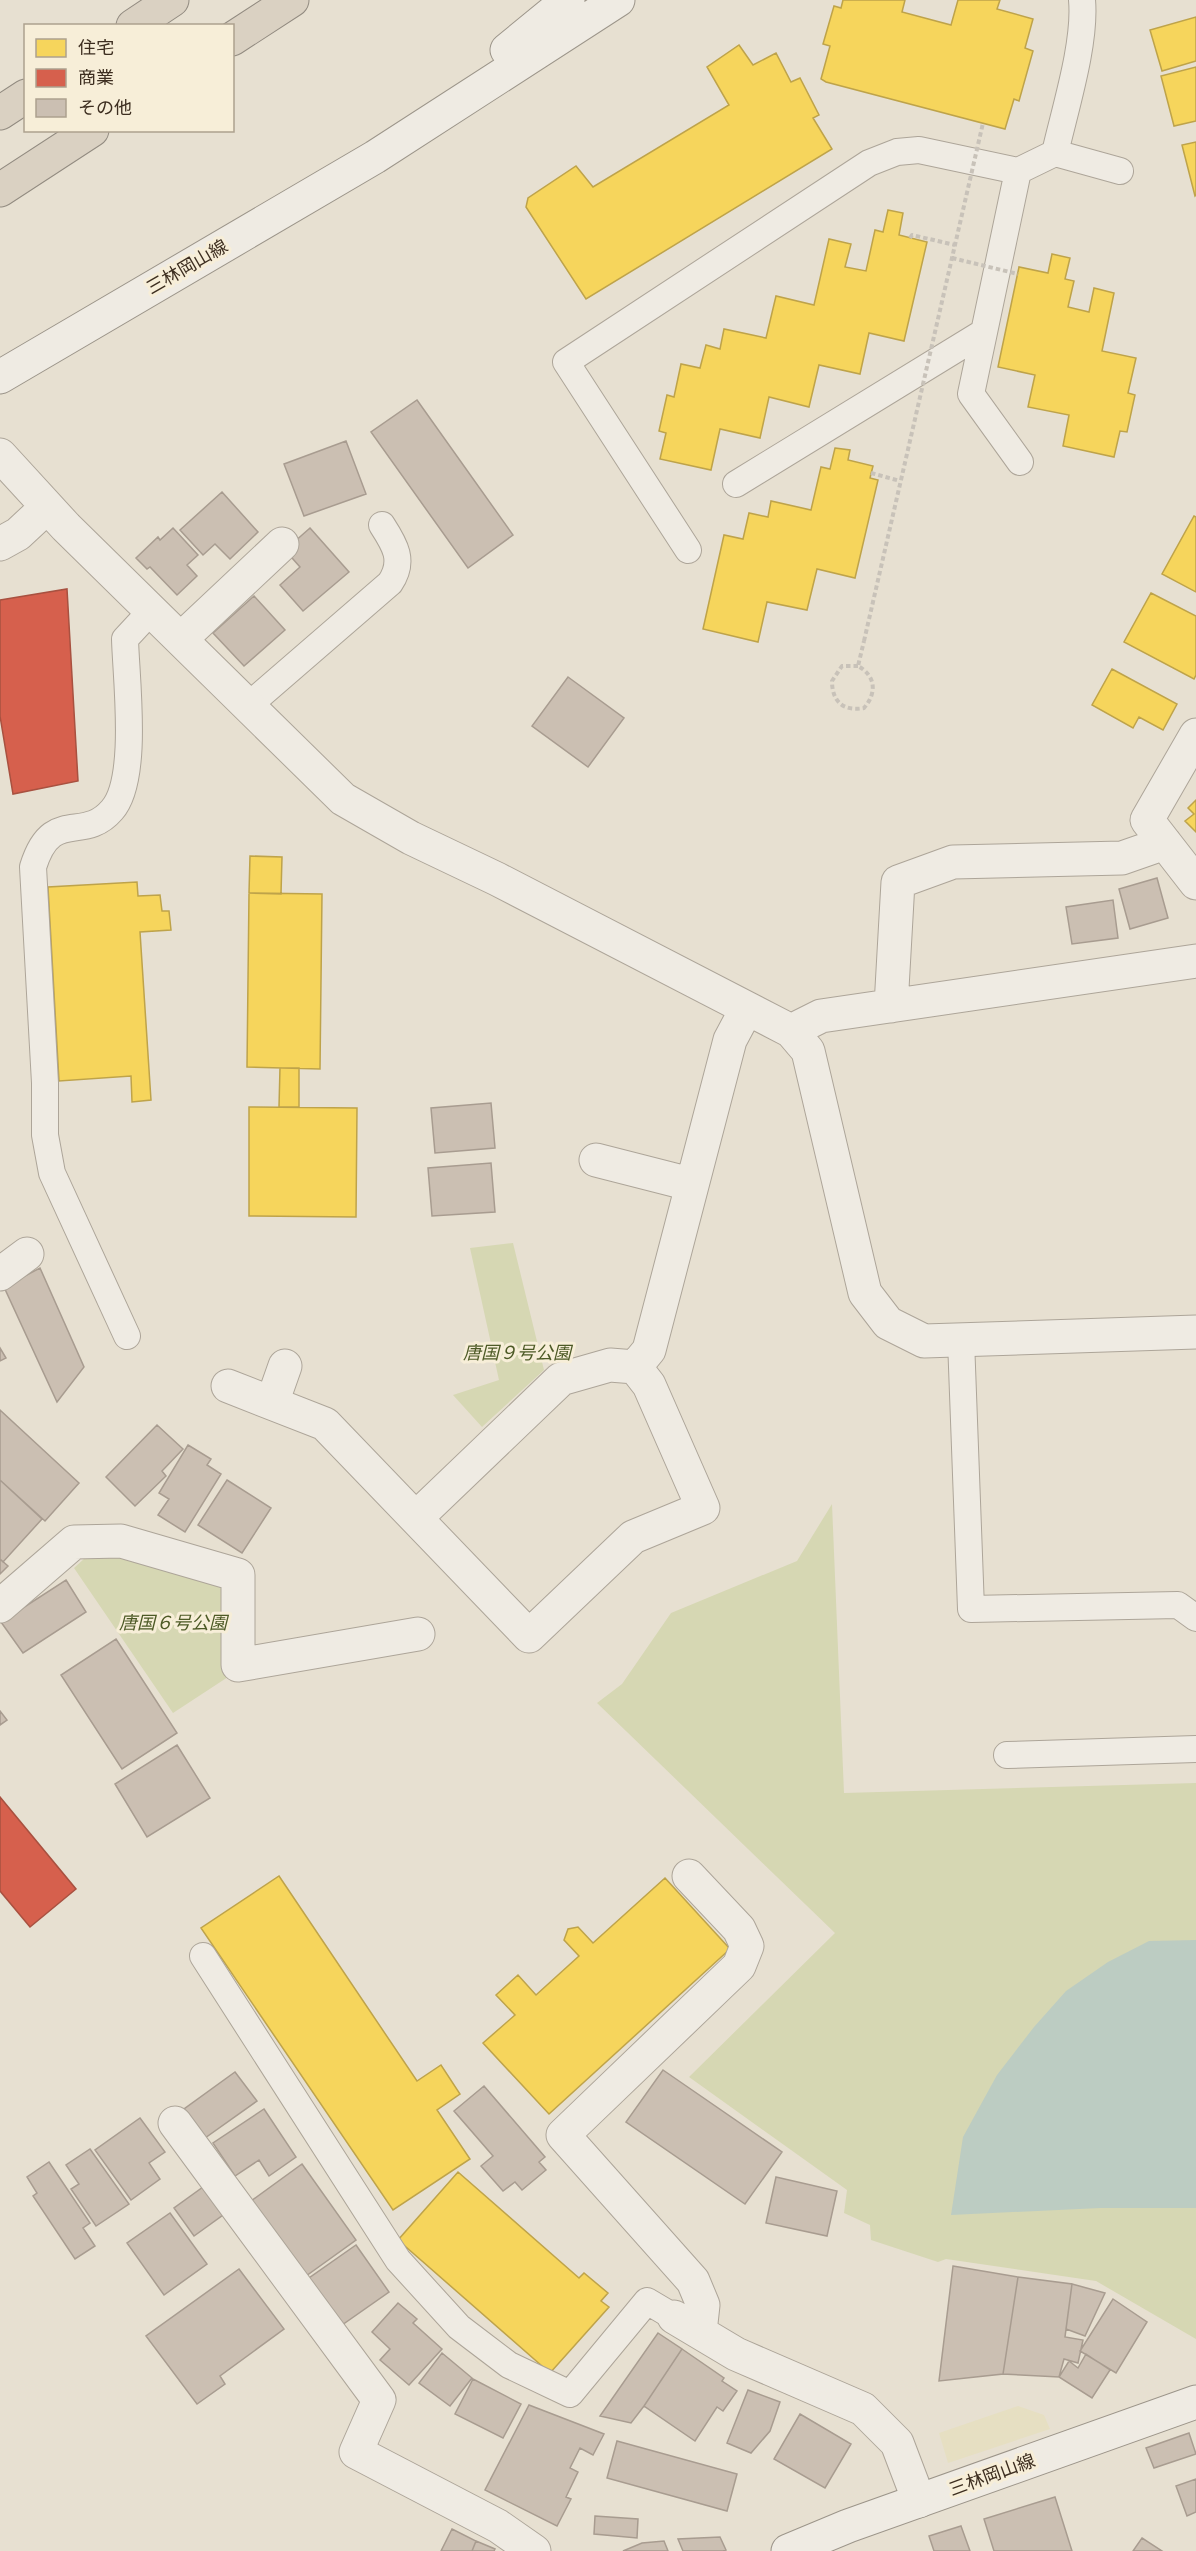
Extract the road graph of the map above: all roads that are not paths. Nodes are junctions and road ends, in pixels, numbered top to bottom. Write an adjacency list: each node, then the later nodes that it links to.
1 (172, 0): 6 (highway)
2 (292, 0): 7 (highway)
3 (568, 0): 12 (street, 三林岡山線)
4 (618, 0): 12 (street, 三林岡山線)
5 (1082, 0): 11 (lane)
6 (137, 24)
7 (234, 38)
8 (24, 97): 9 (highway)
9 (0, 113)
10 (89, 132): 15 (highway)
11 (1055, 153): 13 (lane); 14 (lane)
12 (375, 157): 17 (street, 三林岡山線)
13 (1018, 171): 16 (lane); 25 (lane)
14 (1120, 171)
15 (0, 190)
16 (984, 332): 19 (lane); 20 (lane)
17 (0, 377)
18 (0, 455): 21 (street)
19 (1020, 462)
20 (736, 484)
21 (46, 507): 23 (street); 26 (street)
22 (382, 525): 28 (lane)
23 (0, 544)
24 (282, 544): 27 (street)
25 (688, 550)
26 (151, 611): 27 (street); 41 (lane)
27 (182, 639): 28 (street)
28 (249, 705): 34 (street)
29 (1196, 735): 30 (street)
30 (1165, 843): 31 (street); 33 (street)
31 (1196, 883)
32 (1196, 961): 33 (street)
33 (891, 1005): 35 (street)
34 (746, 1010): 35 (street); 37 (street)
35 (791, 1031): 42 (street)
36 (596, 1160): 37 (street)
37 (690, 1184): 44 (street)
38 (27, 1254): 39 (street)
39 (0, 1274)
40 (1196, 1332): 42 (street)
41 (128, 1336)
42 (961, 1340): 49 (lane)
43 (285, 1366): 46 (street)
44 (635, 1367): 47 (street); 47 (street)
45 (228, 1386): 46 (street)
46 (272, 1403): 47 (street)
47 (416, 1518)
48 (0, 1606): 50 (street)
49 (1196, 1618)
50 (418, 1634)
51 (1196, 1749): 52 (lane)
52 (1006, 1755)
53 (689, 1876): 56 (street)
54 (202, 1956): 56 (lane)
55 (175, 2123): 59 (street)
56 (687, 2324): 58 (street)
57 (1196, 2402): 58 (street, 三林岡山線)
58 (919, 2501): 60 (street, 三林岡山線)
59 (534, 2551)
60 (788, 2551)

